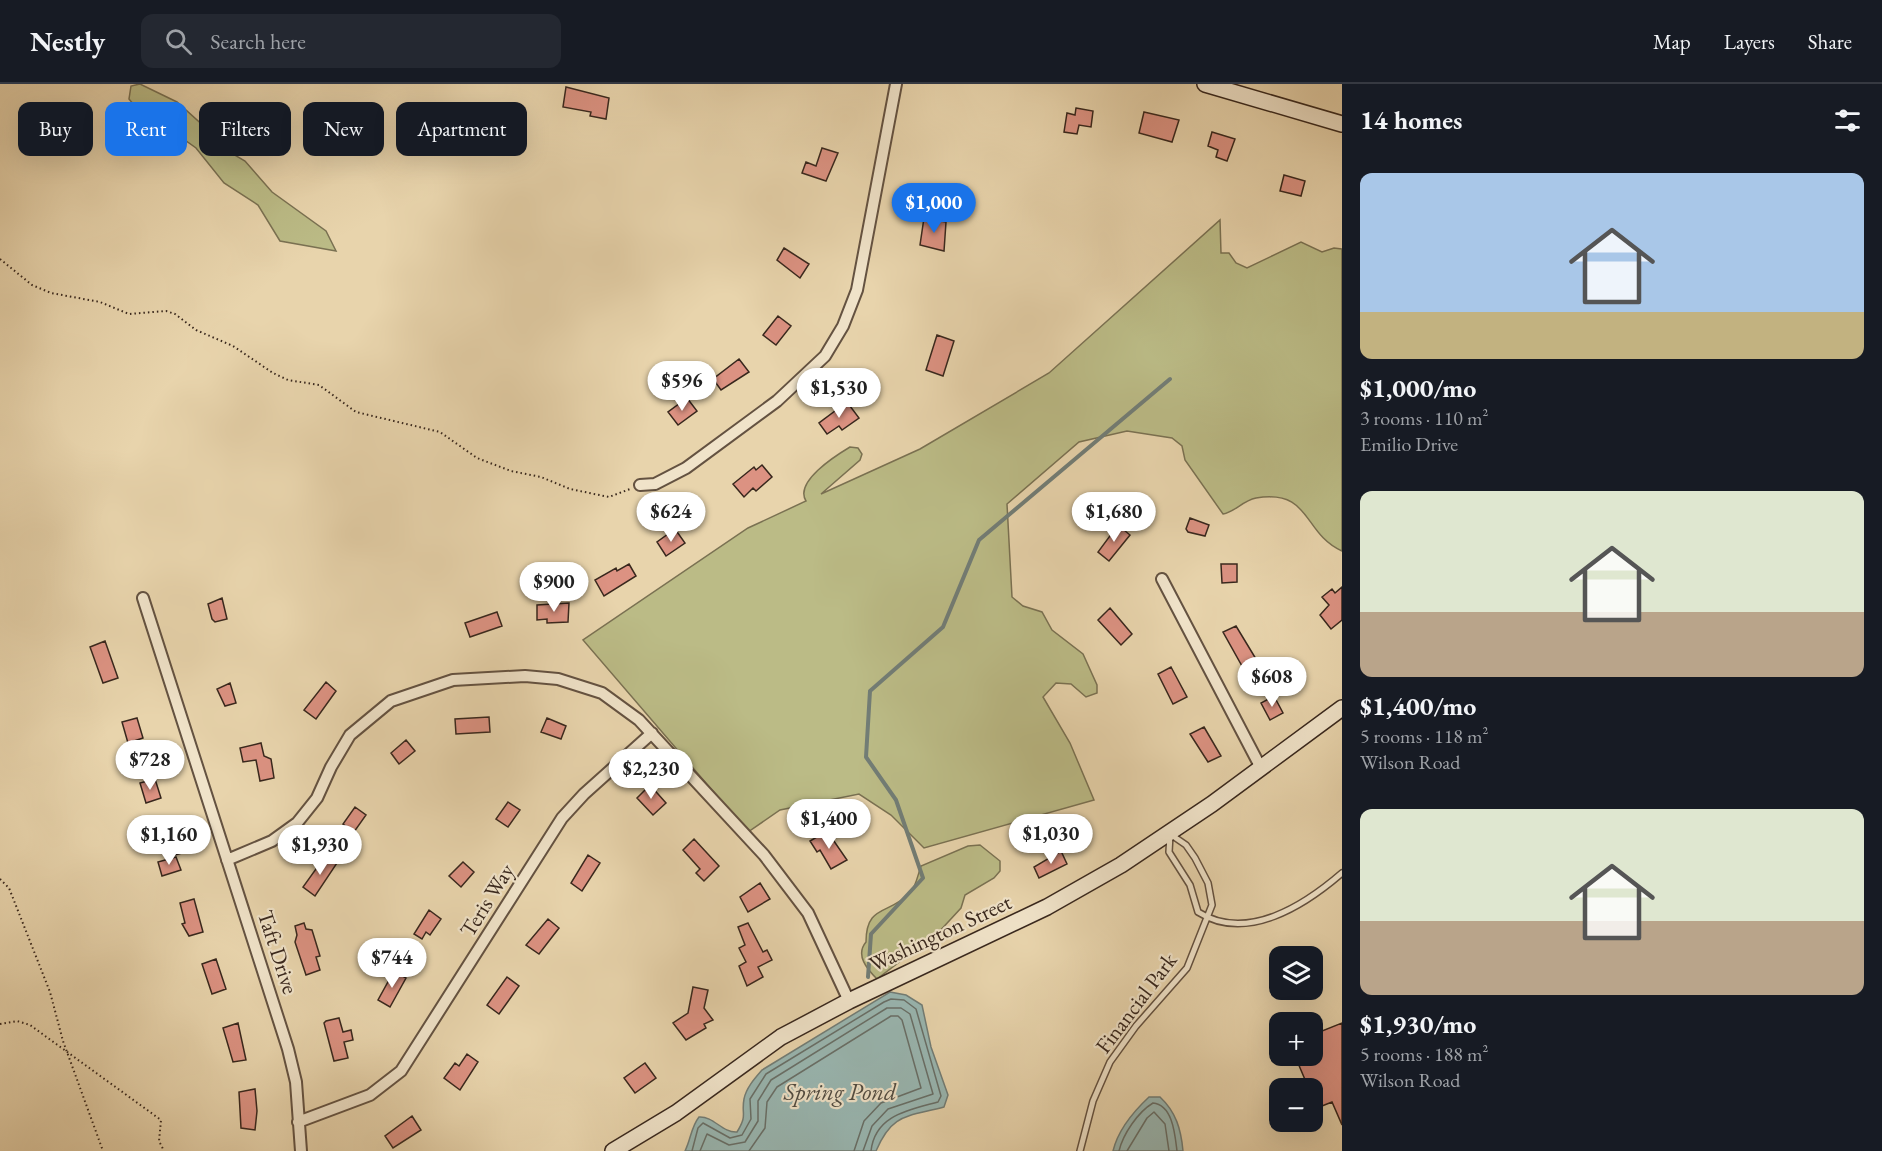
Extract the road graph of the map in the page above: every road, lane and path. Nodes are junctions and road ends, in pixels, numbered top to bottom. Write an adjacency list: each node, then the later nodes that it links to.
1 (896, 84): 5 (street)
2 (1205, 84): 3 (main road)
3 (1342, 124)
4 (0, 259): 5 (path)
5 (640, 485)
6 (1162, 579): 10 (street)
7 (143, 598): 12 (street, Taft Drive)
8 (1342, 708): 10 (main road, Washington Street)
9 (652, 733): 12 (street); 16 (street); 19 (street, Teris Way)
10 (1261, 768): 11 (main road, Washington Street)
11 (1170, 834): 15 (lane); 15 (lane, Financial Park); 16 (main road, Washington Street)
12 (227, 860): 19 (street, Taft Drive)
13 (1342, 873): 15 (lane)
14 (0, 879): 18 (path)
15 (1205, 916): 24 (lane, Financial Park)
16 (849, 1001): 23 (main road, Washington Street)
17 (0, 1024): 18 (path)
18 (70, 1054): 20 (path); 21 (path)
19 (298, 1122): 22 (street, Taft Drive)
20 (103, 1151)
21 (164, 1151)
22 (301, 1151)
23 (613, 1151)
24 (1080, 1151)

